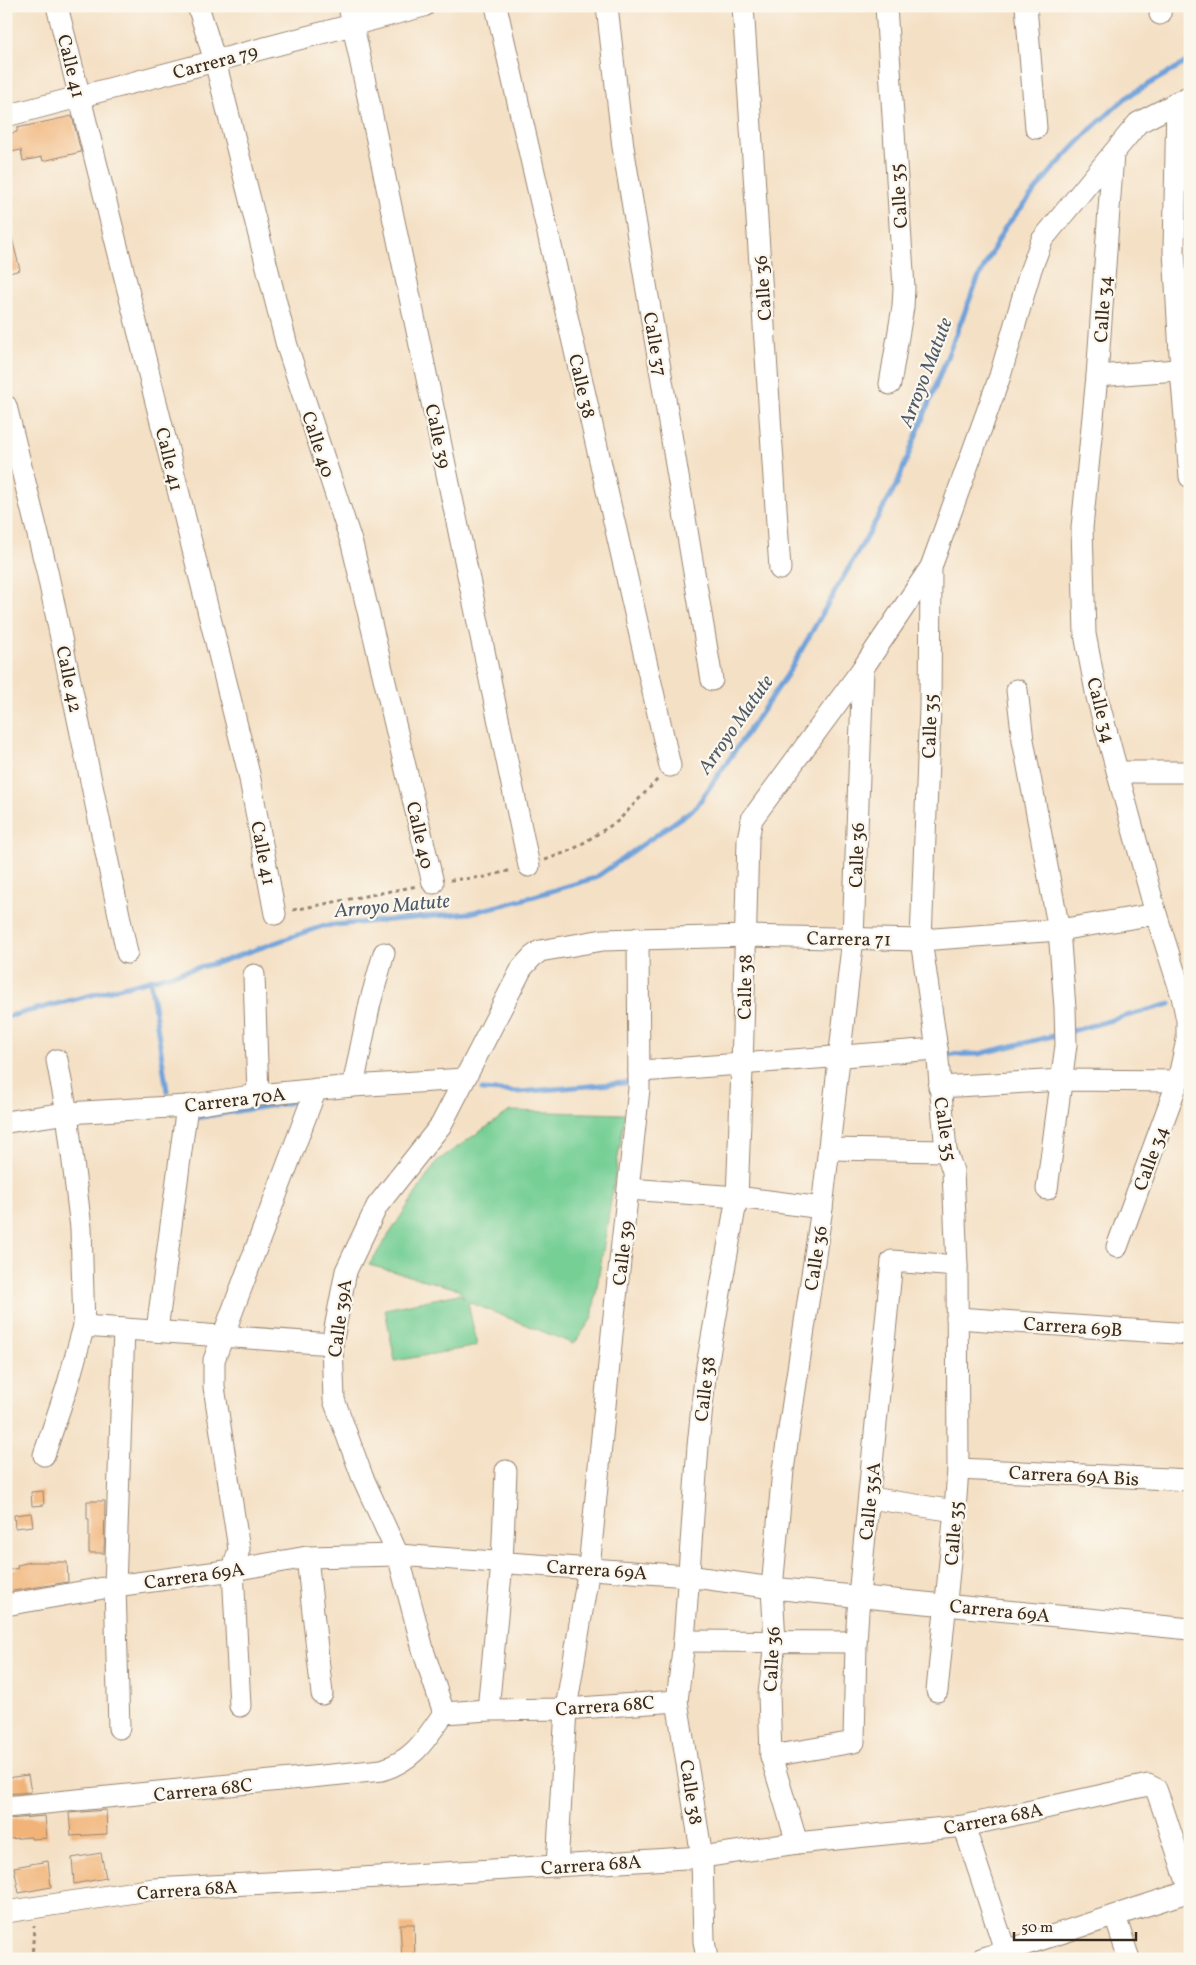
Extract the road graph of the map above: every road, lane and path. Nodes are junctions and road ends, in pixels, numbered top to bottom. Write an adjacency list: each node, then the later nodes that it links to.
1 (57, 6): 11 (street, Calle 41)
2 (198, 6): 10 (street, Calle 40)
3 (424, 6): 9 (street, Carrera 79)
4 (496, 6): 26 (street, Calle 38)
5 (607, 6): 24 (street, Calle 37)
6 (743, 6): 22 (street, Calle 36)
7 (886, 6): 18 (street, Calle 35)
8 (1026, 6): 14 (street)
9 (351, 16): 10 (street, Carrera 79); 29 (street, Calle 39)
10 (215, 61): 11 (street, Carrera 79); 30 (street, Calle 40)
11 (79, 96): 13 (street, Carrera 79); 31 (street, Calle 41)
12 (1183, 99): 15 (street); 16 (street)
13 (6, 116)
14 (1036, 128)
15 (1113, 154): 17 (street, Calle 34); 21 (street)
16 (1185, 369): 17 (street); 20 (street)
17 (1097, 376): 27 (street, Calle 34)
18 (890, 384)
19 (6, 406): 39 (street, Calle 42)
20 (1190, 477)
21 (931, 567): 23 (street); 37 (street, Calle 35)
22 (780, 569)
23 (864, 668): 34 (street, Calle 38); 36 (street, Calle 36)
24 (712, 680)
25 (1017, 690): 33 (street)
26 (670, 766): 29 (path)
27 (1119, 772): 28 (street); 32 (street, Calle 34)
28 (1190, 772)
29 (529, 866): 30 (path)
30 (433, 883): 31 (path)
31 (275, 914)
32 (1156, 914): 33 (street, Carrera 71); 42 (street, Calle 34)
33 (1059, 930): 37 (street, Carrera 71); 49 (street)
34 (746, 936): 35 (street, Carrera 71); 36 (street, Carrera 71); 46 (street, Calle 38)
35 (638, 938): 38 (street, Carrera 71); 47 (street, Calle 39)
36 (853, 938): 37 (street, Carrera 71); 45 (street, Calle 36)
37 (921, 940): 43 (street, Calle 35)
38 (540, 951): 48 (street, Calle 39A)
39 (127, 953)
40 (384, 953): 51 (street)
41 (254, 975): 54 (street)
42 (1189, 1040): 50 (street, Calle 34)
43 (937, 1054): 45 (street); 52 (street, Calle 35)
44 (57, 1060): 56 (street)
45 (839, 1062): 46 (street); 58 (street, Calle 36)
46 (742, 1071): 47 (street); 62 (street, Calle 38)
47 (639, 1078): 61 (street, Calle 39)
48 (464, 1079): 51 (street, Carrera 70A); 72 (street, Calle 39A)
49 (1062, 1080): 50 (street); 52 (street); 60 (street)
50 (1178, 1080): 64 (street, Calle 34)
51 (353, 1086): 53 (street, Carrera 70A)
52 (940, 1087): 59 (street, Calle 35)
53 (316, 1089): 54 (street, Carrera 70A); 71 (street)
54 (258, 1095): 55 (street, Carrera 70A)
55 (187, 1106): 56 (street, Carrera 70A); 69 (street)
56 (68, 1113): 57 (street, Carrera 70A); 67 (street)
57 (6, 1122)
58 (829, 1149): 59 (street); 63 (street, Calle 36)
59 (946, 1151): 65 (street, Calle 35)
60 (1047, 1188)
61 (629, 1189): 62 (street); 82 (street, Calle 39)
62 (736, 1197): 63 (street); 84 (street, Calle 38)
63 (822, 1208): 86 (street, Calle 36)
64 (1117, 1246)
65 (957, 1266): 66 (street, Calle 35); 77 (street, Calle 35A)
66 (957, 1318): 70 (street, Carrera 69B); 74 (street, Calle 35)
67 (84, 1326): 68 (street); 73 (street)
68 (124, 1329): 69 (street); 85 (street)
69 (157, 1330): 71 (street)
70 (1190, 1334)
71 (224, 1335): 72 (street); 83 (street)
72 (332, 1344): 79 (street, Calle 39A)
73 (44, 1455)
74 (958, 1469): 76 (street, Carrera 69A Bis); 78 (street, Calle 35)
75 (506, 1471): 81 (street)
76 (1190, 1480)
77 (870, 1498): 78 (street); 87 (street, Calle 35A)
78 (955, 1511): 88 (street, Calle 35)
79 (398, 1555): 80 (street, Carrera 69A); 81 (street, Carrera 69A); 100 (street, Calle 39A)
80 (308, 1557): 83 (street, Carrera 69A); 95 (street)
81 (502, 1563): 82 (street, Carrera 69A); 99 (street)
82 (590, 1568): 84 (street, Carrera 69A); 98 (street, Calle 39)
83 (233, 1570): 85 (street, Carrera 69A); 97 (street)
84 (688, 1576): 86 (street, Carrera 69A); 91 (street, Calle 38)
85 (115, 1586): 89 (street, Carrera 69A); 101 (street)
86 (772, 1588): 87 (street, Carrera 69A); 92 (street, Calle 36)
87 (859, 1596): 88 (street, Carrera 69A); 93 (street, Calle 35A)
88 (946, 1604): 90 (street, Carrera 69A); 94 (street, Calle 35)
89 (6, 1605)
90 (1190, 1629)
91 (684, 1641): 92 (street); 96 (street, Calle 38)
92 (775, 1642): 93 (street); 102 (street, Calle 36)
93 (856, 1642): 102 (street, Calle 35A)
94 (937, 1691)
95 (322, 1694)
96 (677, 1701): 98 (street, Carrera 68C); 106 (street, Calle 38)
97 (240, 1706)
98 (566, 1709): 99 (street, Carrera 68C); 107 (street, Calle 39)
99 (488, 1710): 100 (street, Carrera 68C)
100 (444, 1713): 103 (street, Carrera 68C)
101 (119, 1728)
102 (771, 1756): 105 (street, Calle 36)
103 (6, 1808)
104 (964, 1826): 105 (street, Carrera 68A); 108 (street, Carrera 68A); 112 (street)
105 (797, 1843): 106 (street, Carrera 68A)
106 (702, 1857): 107 (street, Carrera 68A); 114 (street, Calle 38)
107 (557, 1866): 109 (street, Carrera 68A)
108 (1190, 1891): 111 (street)
109 (35, 1908): 110 (street, Carrera 68A); 113 (path)
110 (6, 1912)
111 (1115, 1916): 112 (street); 116 (street)
112 (1006, 1954): 115 (street)
113 (32, 1959)
114 (707, 1959)
115 (981, 1959)
116 (1129, 1959)

